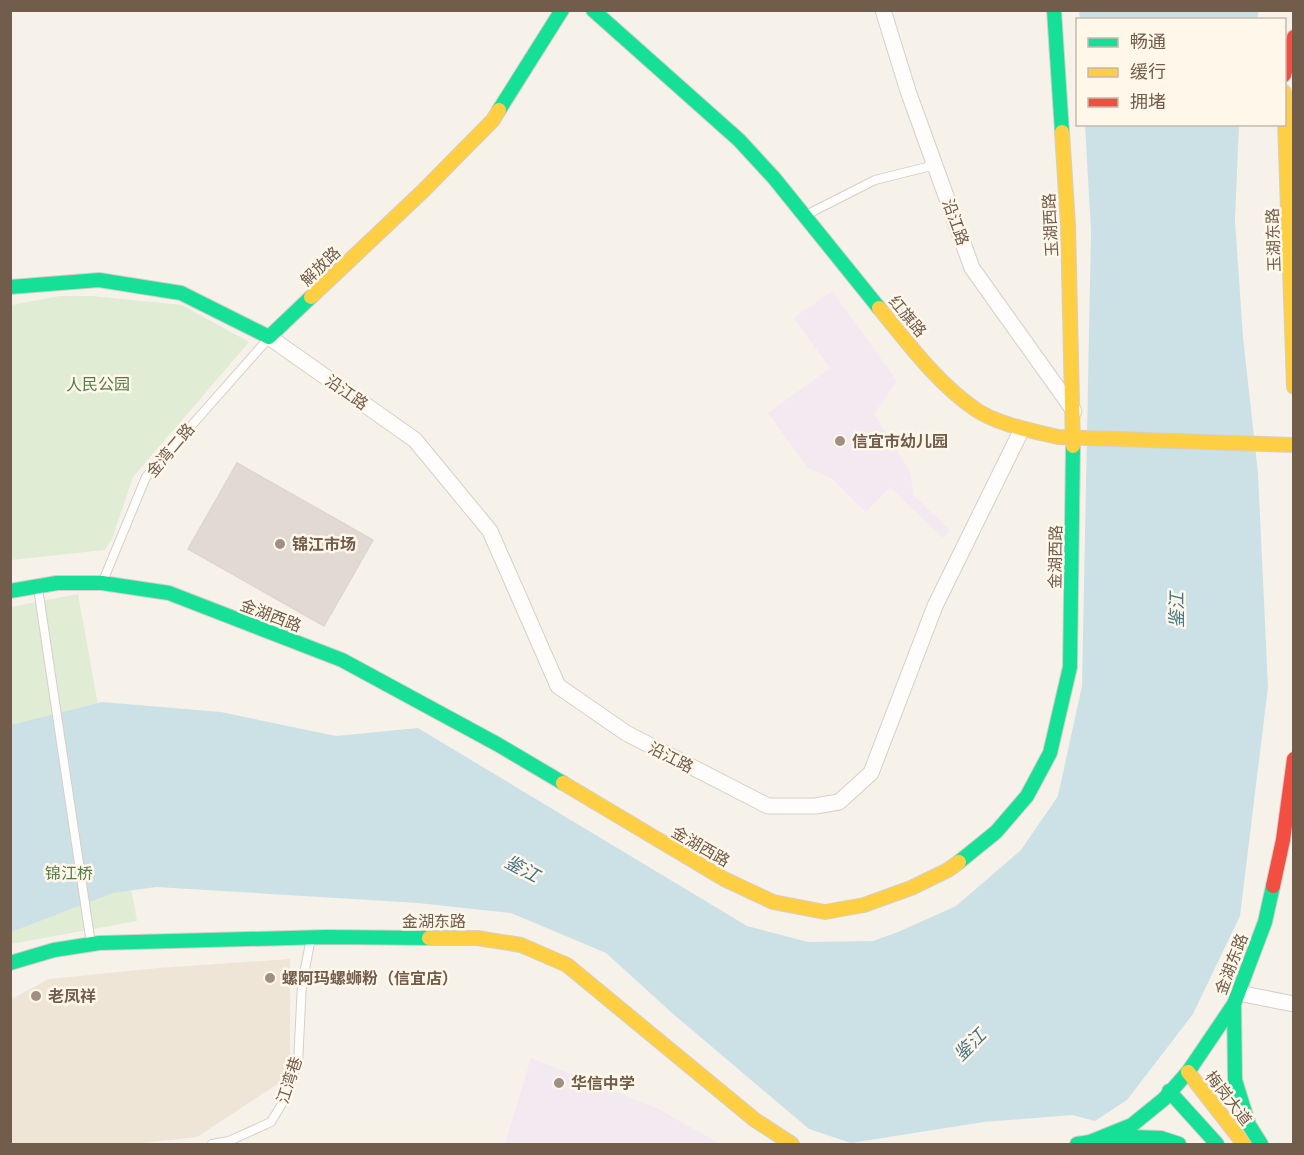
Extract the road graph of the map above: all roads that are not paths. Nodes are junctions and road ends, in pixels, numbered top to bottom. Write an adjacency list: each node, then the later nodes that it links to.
1 (562, 10): 12 (main road, 解放路)
2 (593, 10): 9 (main road, 红旗路)
3 (883, 10): 8 (street, 沿江路)
4 (1054, 10): 14 (main road, 玉湖西路)
5 (1293, 38): 6 (main road)
6 (1291, 56)
7 (1286, 126): 10 (main road, 玉湖东路)
8 (935, 165): 9 (lane); 14 (street, 沿江路)
9 (804, 215): 15 (main road, 红旗路)
10 (1292, 256): 13 (main road, 玉湖东路)
11 (10, 287): 12 (main road)
12 (269, 337): 15 (street, 沿江路); 18 (lane, 金湾二路)
13 (1293, 387)
14 (1074, 411): 16 (main road, 玉湖西路)
15 (1022, 429): 16 (main road, 红旗路)
16 (1074, 438): 17 (main road, 红旗路); 18 (main road, 金湖西路)
17 (1293, 445)
18 (102, 583): 19 (main road, 金湖西路)
19 (38, 586): 20 (main road, 金湖西路); 24 (lane)
20 (10, 591)
21 (1293, 759): 22 (main road, 金湖东路)
22 (1288, 840): 26 (main road, 金湖东路)
23 (312, 937): 24 (main road, 金湖东路); 31 (lane, 江湾巷); 32 (main road, 金湖东路)
24 (92, 945): 25 (main road, 金湖东路)
25 (10, 963)
26 (1236, 999): 27 (street); 28 (main road, 金湖东路); 37 (main road)
27 (1293, 1004)
28 (1188, 1072): 29 (main road, 金湖东路); 36 (main road, 梅岗大道)
29 (1169, 1091): 30 (main road, 金湖东路); 35 (main road)
30 (1105, 1136): 33 (main road, 金湖东路); 34 (main road)
31 (212, 1144)
32 (792, 1144)
33 (1086, 1144)
34 (1179, 1144)
35 (1217, 1144)
36 (1244, 1144)
37 (1261, 1144)

